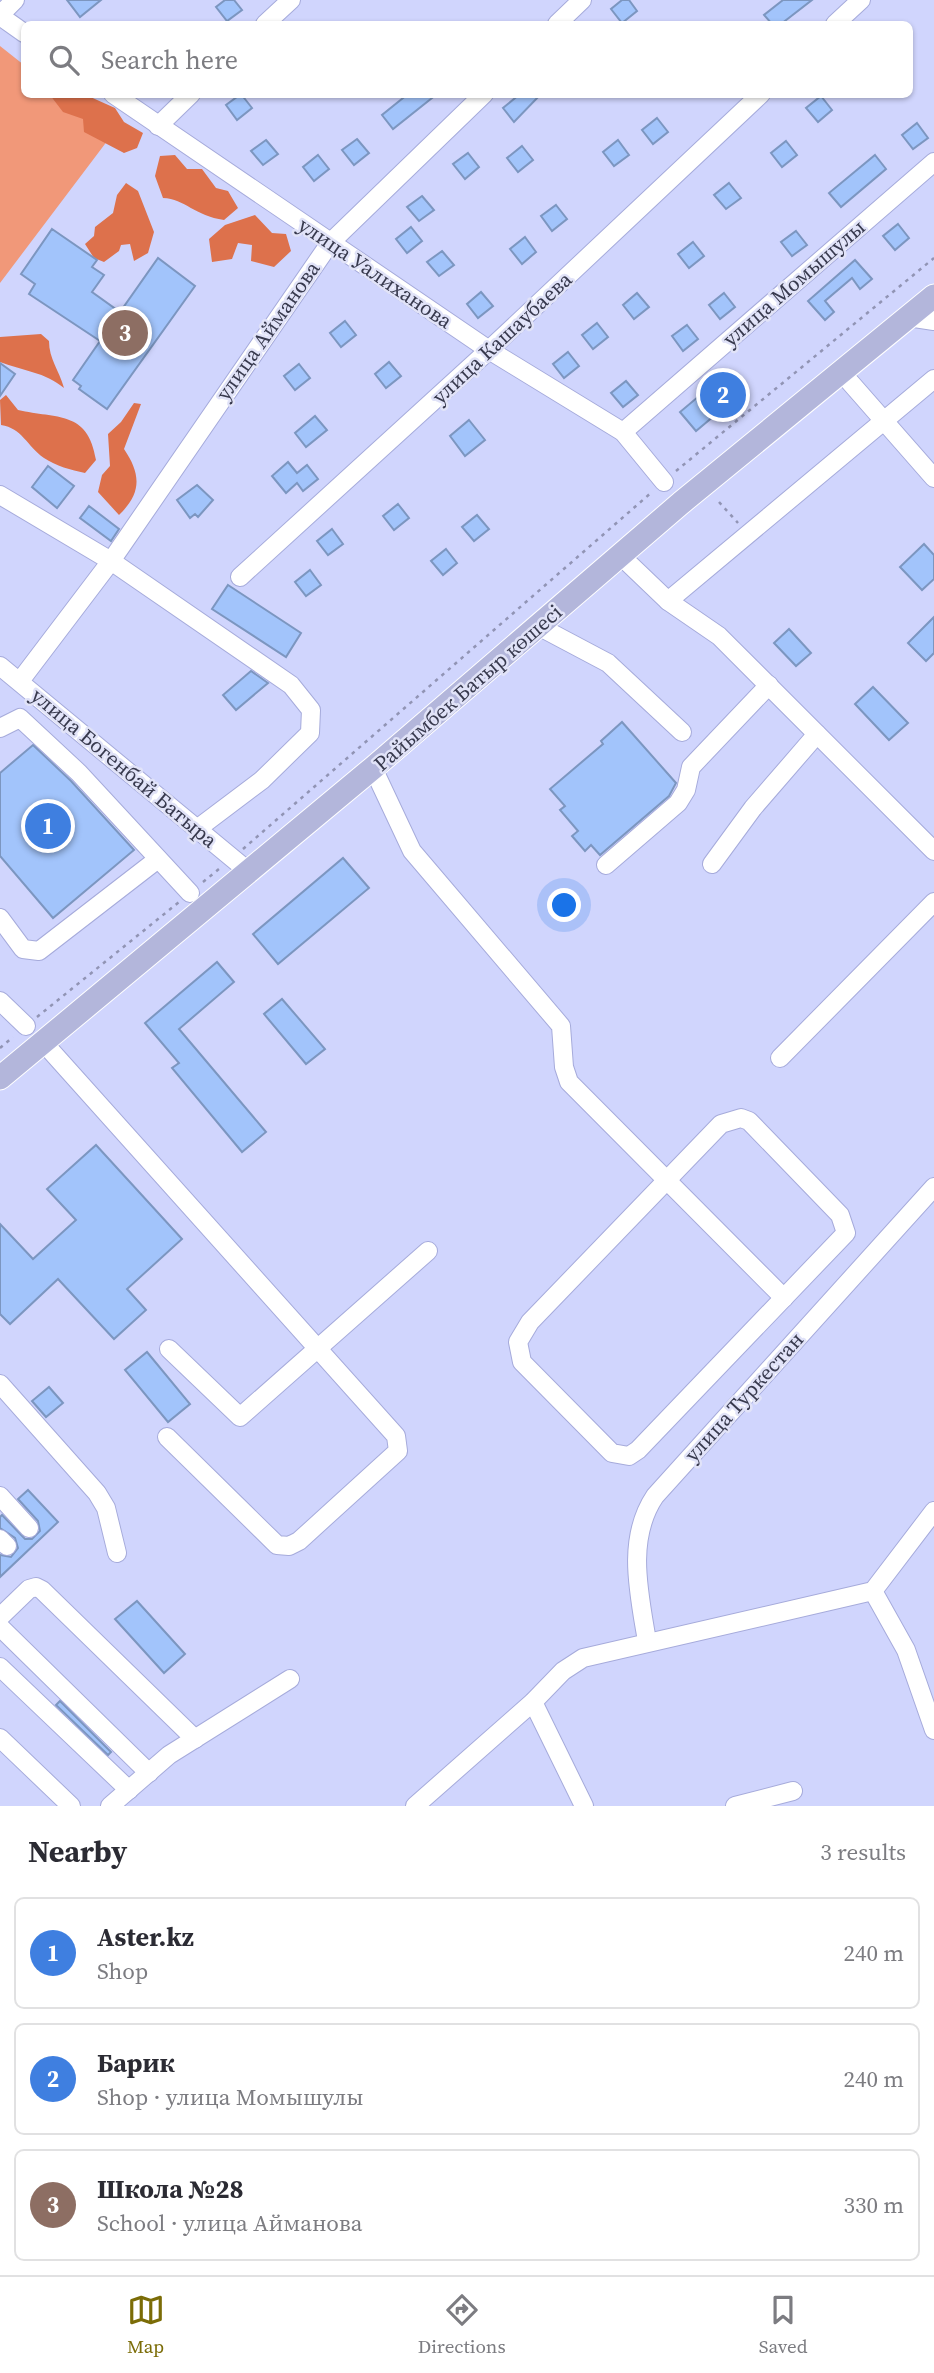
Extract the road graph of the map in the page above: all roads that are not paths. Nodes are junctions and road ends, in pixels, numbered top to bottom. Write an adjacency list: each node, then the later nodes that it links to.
1 (15, 0): 5 (street)
2 (291, 0): 6 (street)
3 (582, 0): 7 (street)
4 (861, 0): 8 (street)
5 (0, 15): 9 (street)
6 (268, 21)
7 (560, 21)
8 (838, 21)
9 (21, 31)
10 (119, 98): 14 (street, улица Уалиханова)
11 (187, 98): 14 (street)
12 (480, 98): 16 (street, улица Айманова)
13 (757, 98): 20 (street, улица Кашаубаева)
14 (158, 126): 16 (street, улица Уалиханова)
15 (934, 162): 24 (street, улица Момышулы)
16 (330, 243): 20 (street, улица Уалиханова); 29 (street, улица Айманова)
17 (934, 296): 18 (main road, Райымбек Батыр көшесі)
18 (908, 317): 19 (street); 21 (main road, Райымбек Батыр көшесі)
19 (934, 321)
20 (489, 350): 24 (street, улица Уалиханова); 30 (street, улица Кашаубаева)
21 (842, 373): 23 (street); 28 (main road, Райымбек Батыр көшесі)
22 (934, 379): 23 (street)
23 (885, 422): 25 (street); 31 (street)
24 (623, 432): 26 (street, улица Уалиханова)
25 (934, 478)
26 (664, 482)
27 (0, 495): 29 (street)
28 (621, 556): 31 (street); 32 (main road, Райымбек Батыр көшесі)
29 (111, 561): 34 (street, улица Айманова); 40 (street)
30 (240, 577)
31 (668, 601): 35 (street)
32 (540, 627): 37 (street); 39 (main road, Райымбек Батыр көшесі)
33 (0, 666): 34 (street, улица Богенбай Батыра)
34 (20, 681): 40 (street, улица Богенбай Батыра)
35 (769, 685): 38 (street); 45 (street)
36 (0, 729): 42 (street)
37 (682, 732)
38 (817, 734): 41 (street); 44 (street)
39 (373, 768): 43 (main road, Райымбек Батыр көшесі); 54 (street)
40 (197, 829): 43 (street, улица Богенбай Батыра)
41 (934, 850)
42 (158, 859): 46 (street); 48 (street)
43 (240, 864): 51 (main road, Райымбек Батыр көшесі)
44 (712, 864)
45 (606, 865)
46 (190, 893)
47 (934, 902): 52 (street)
48 (0, 918)
49 (0, 1001): 50 (street)
50 (26, 1026)
51 (43, 1042): 53 (main road, Райымбек Батыр көшесі); 58 (street)
52 (780, 1058)
53 (0, 1078)
54 (668, 1180): 57 (street); 57 (street); 57 (street)
55 (934, 1187): 69 (street, улица Туркестан)
56 (428, 1251): 58 (street)
57 (784, 1298)
58 (317, 1347): 59 (street); 61 (street)
59 (169, 1349)
60 (0, 1384): 65 (street)
61 (167, 1437)
62 (0, 1496): 64 (street)
63 (934, 1511): 66 (street)
64 (29, 1528)
65 (117, 1553)
66 (873, 1591): 69 (street); 73 (street)
67 (0, 1616): 75 (street)
68 (0, 1626): 76 (street)
69 (647, 1641): 72 (street)
70 (0, 1667): 77 (street)
71 (290, 1679): 75 (street)
72 (533, 1702): 81 (street); 82 (street)
73 (934, 1730)
74 (0, 1738): 79 (street)
75 (195, 1739): 76 (street)
76 (149, 1773): 77 (street)
77 (129, 1790): 80 (street)
78 (793, 1791): 83 (street)
79 (71, 1806)
80 (110, 1806)
81 (415, 1806)
82 (584, 1806)
83 (735, 1806)

